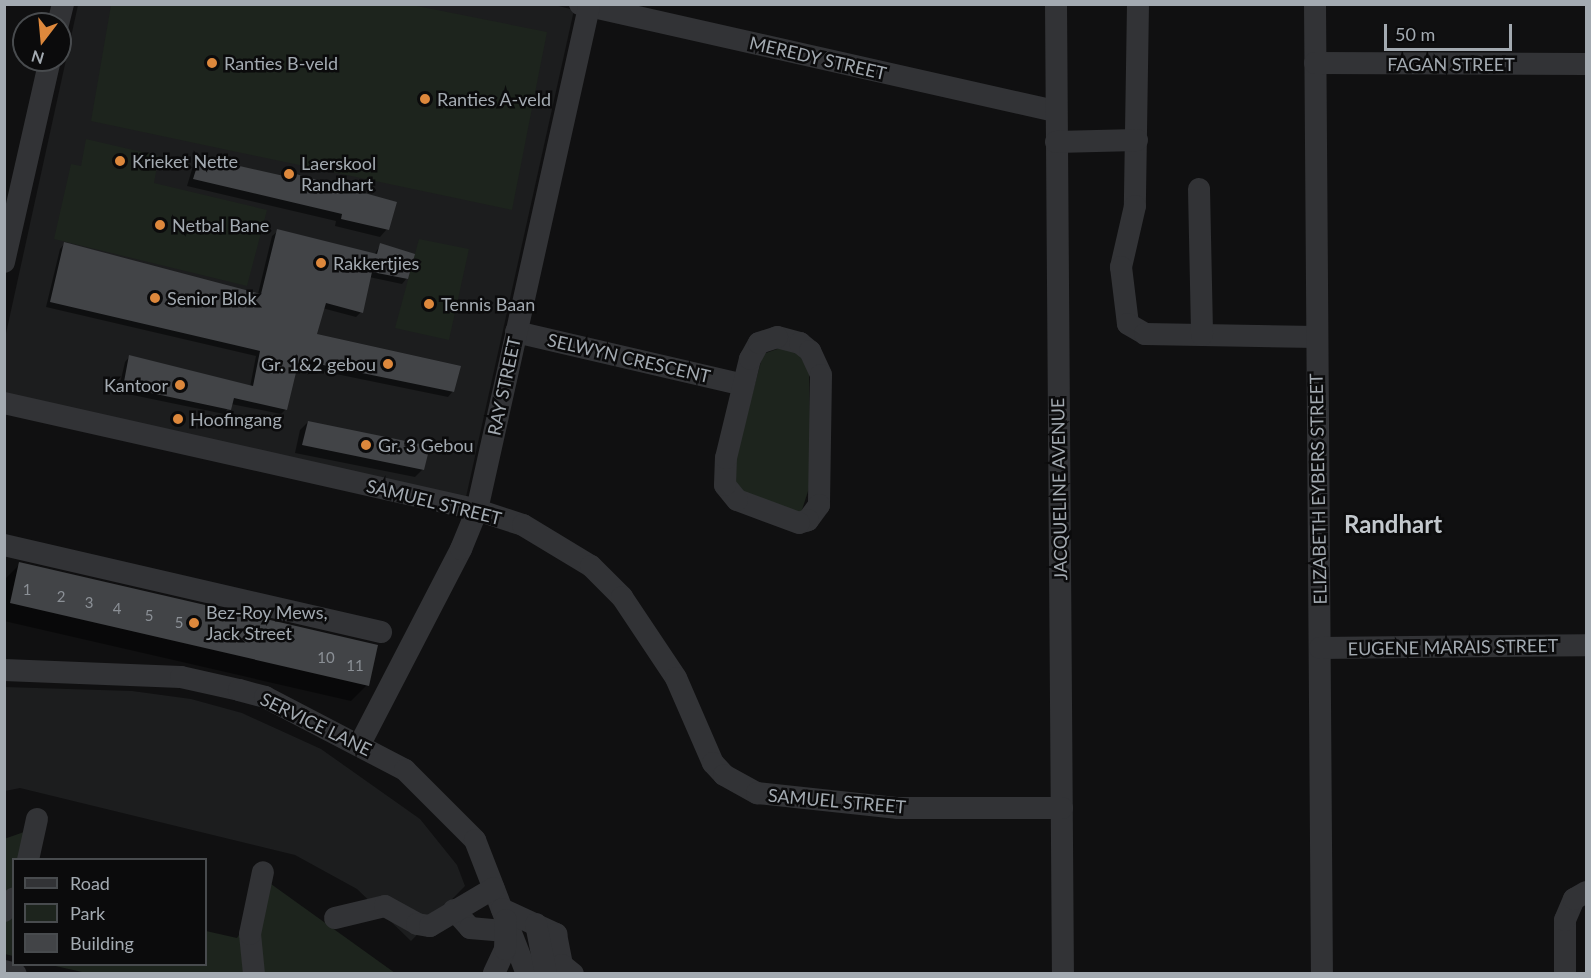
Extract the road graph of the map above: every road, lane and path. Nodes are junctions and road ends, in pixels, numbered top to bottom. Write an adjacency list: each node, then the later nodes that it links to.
1 (1056, 4): 8 (street, JACQUELINE AVENUE)
2 (1138, 4): 9 (street)
3 (1315, 4): 5 (street, ELIZABETH EYBERS STREET)
4 (585, 6): 8 (street, MEREDY STREET); 14 (street, RAY STREET)
5 (1315, 63): 6 (street, FAGAN STREET); 16 (street, ELIZABETH EYBERS STREET)
6 (1587, 64)
7 (47, 72): 12 (street)
8 (1056, 111): 10 (street, JACQUELINE AVENUE)
9 (1137, 140): 10 (street); 15 (street)
10 (1056, 142): 26 (street, JACQUELINE AVENUE)
11 (1199, 189): 15 (street)
12 (9, 218): 13 (street)
13 (4, 262)
14 (516, 332): 17 (street, SELWYN CRESCENT); 19 (street, RAY STREET)
15 (1202, 335): 16 (street)
16 (1316, 337): 23 (street, ELIZABETH EYBERS STREET)
17 (742, 384): 17 (street)
18 (4, 403): 19 (street, SAMUEL STREET)
19 (477, 510): 25 (street, RAY STREET); 26 (street, SAMUEL STREET)
20 (4, 546): 21 (street)
21 (381, 632)
22 (1587, 645): 23 (street, EUGENE MARAIS STREET)
23 (1320, 648): 42 (street, ELIZABETH EYBERS STREET)
24 (4, 670): 25 (street, SERVICE LANE)
25 (360, 744): 32 (street, SERVICE LANE)
26 (1062, 808): 41 (street, JACQUELINE AVENUE)
27 (37, 819): 28 (street)
28 (28, 858)
29 (263, 872): 38 (street)
30 (1587, 892): 43 (street)
31 (454, 910): 32 (street); 32 (street); 33 (street)
32 (502, 911): 35 (street); 36 (street); 40 (street, SERVICE LANE)
33 (335, 918)
34 (4, 971): 37 (street)
35 (558, 971)
36 (494, 973): 39 (street)
37 (16, 974)
38 (254, 974)
39 (513, 974)
40 (527, 974)
41 (1063, 974)
42 (1322, 974)
43 (1565, 974)

